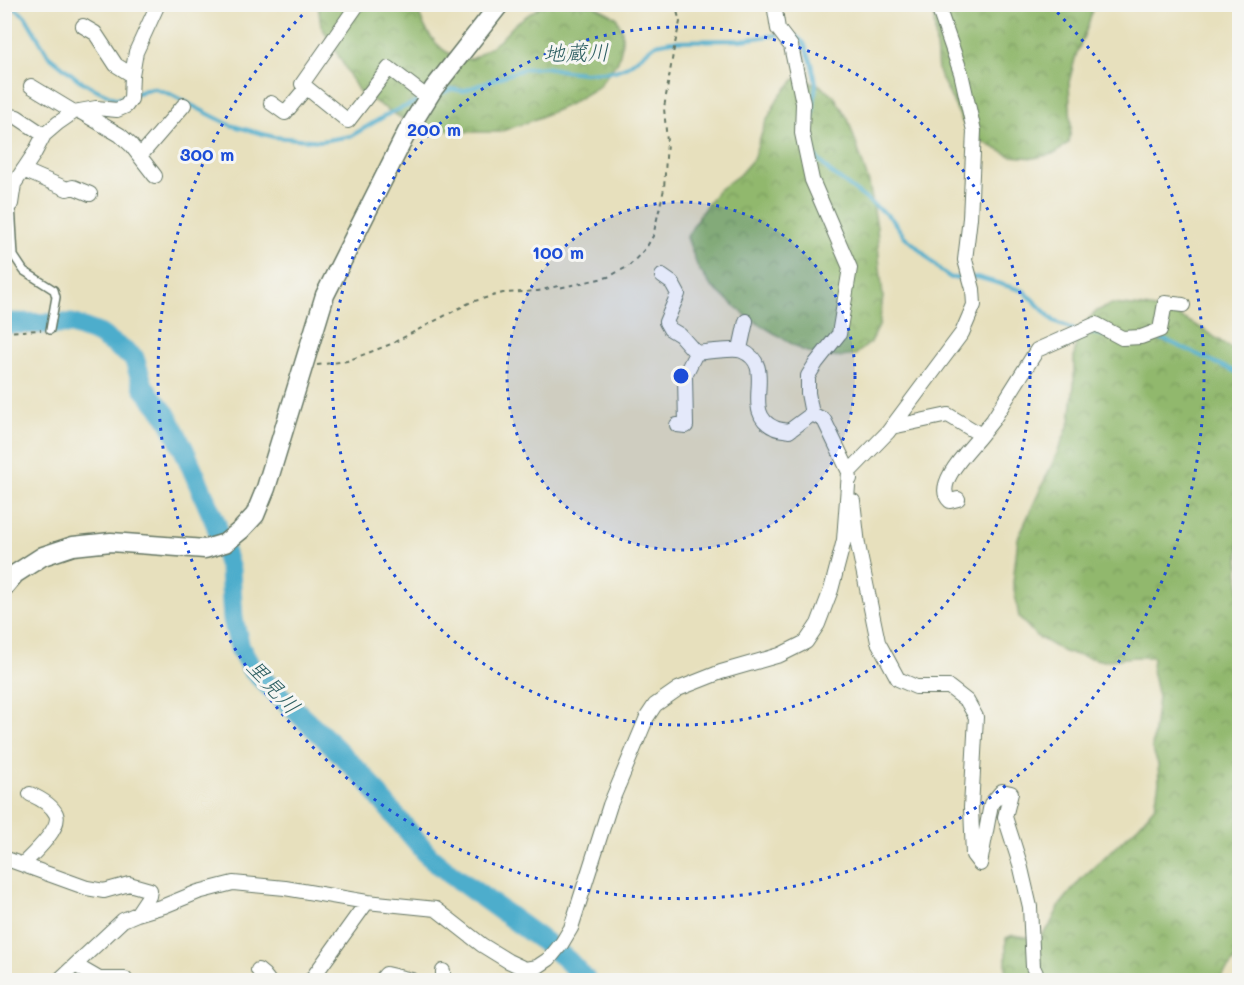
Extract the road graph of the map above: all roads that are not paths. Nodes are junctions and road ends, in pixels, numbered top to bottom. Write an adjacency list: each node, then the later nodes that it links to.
1 (158, 4): 7 (street)
2 (358, 4): 9 (street)
3 (500, 4): 10 (street)
4 (774, 4): 27 (street)
5 (937, 4): 29 (street)
6 (83, 26): 7 (street)
7 (132, 75): 13 (street)
8 (31, 86): 13 (street)
9 (306, 88): 10 (street); 11 (street)
10 (428, 98): 33 (street)
11 (271, 103)
12 (184, 105): 16 (street)
13 (76, 112): 15 (street); 16 (street)
14 (4, 115): 15 (street)
15 (44, 135): 17 (street)
16 (140, 156): 18 (street)
17 (23, 170): 19 (street); 20 (street)
18 (155, 176)
19 (90, 194)
20 (10, 204): 24 (lane)
21 (662, 276): 26 (street)
22 (1183, 305): 30 (street)
23 (747, 321): 25 (street)
24 (50, 330)
25 (740, 350): 26 (street); 27 (street)
26 (696, 353): 28 (street)
27 (812, 414): 31 (street)
28 (677, 425)
29 (892, 427): 30 (street); 31 (street)
30 (981, 435): 32 (street)
31 (849, 472): 37 (street); 49 (street)
32 (958, 499)
33 (4, 587)
34 (30, 794): 36 (street)
35 (4, 858): 36 (street)
36 (23, 864): 38 (street)
37 (367, 902): 38 (street); 41 (street)
38 (137, 914): 39 (street)
39 (75, 965): 43 (street); 44 (street)
40 (258, 970): 45 (street)
41 (314, 976): 46 (lane)
42 (125, 979): 43 (street)
43 (101, 980)
44 (59, 981)
45 (268, 981)
46 (329, 981)
47 (381, 981): 48 (street)
48 (412, 981)
49 (1039, 981)

